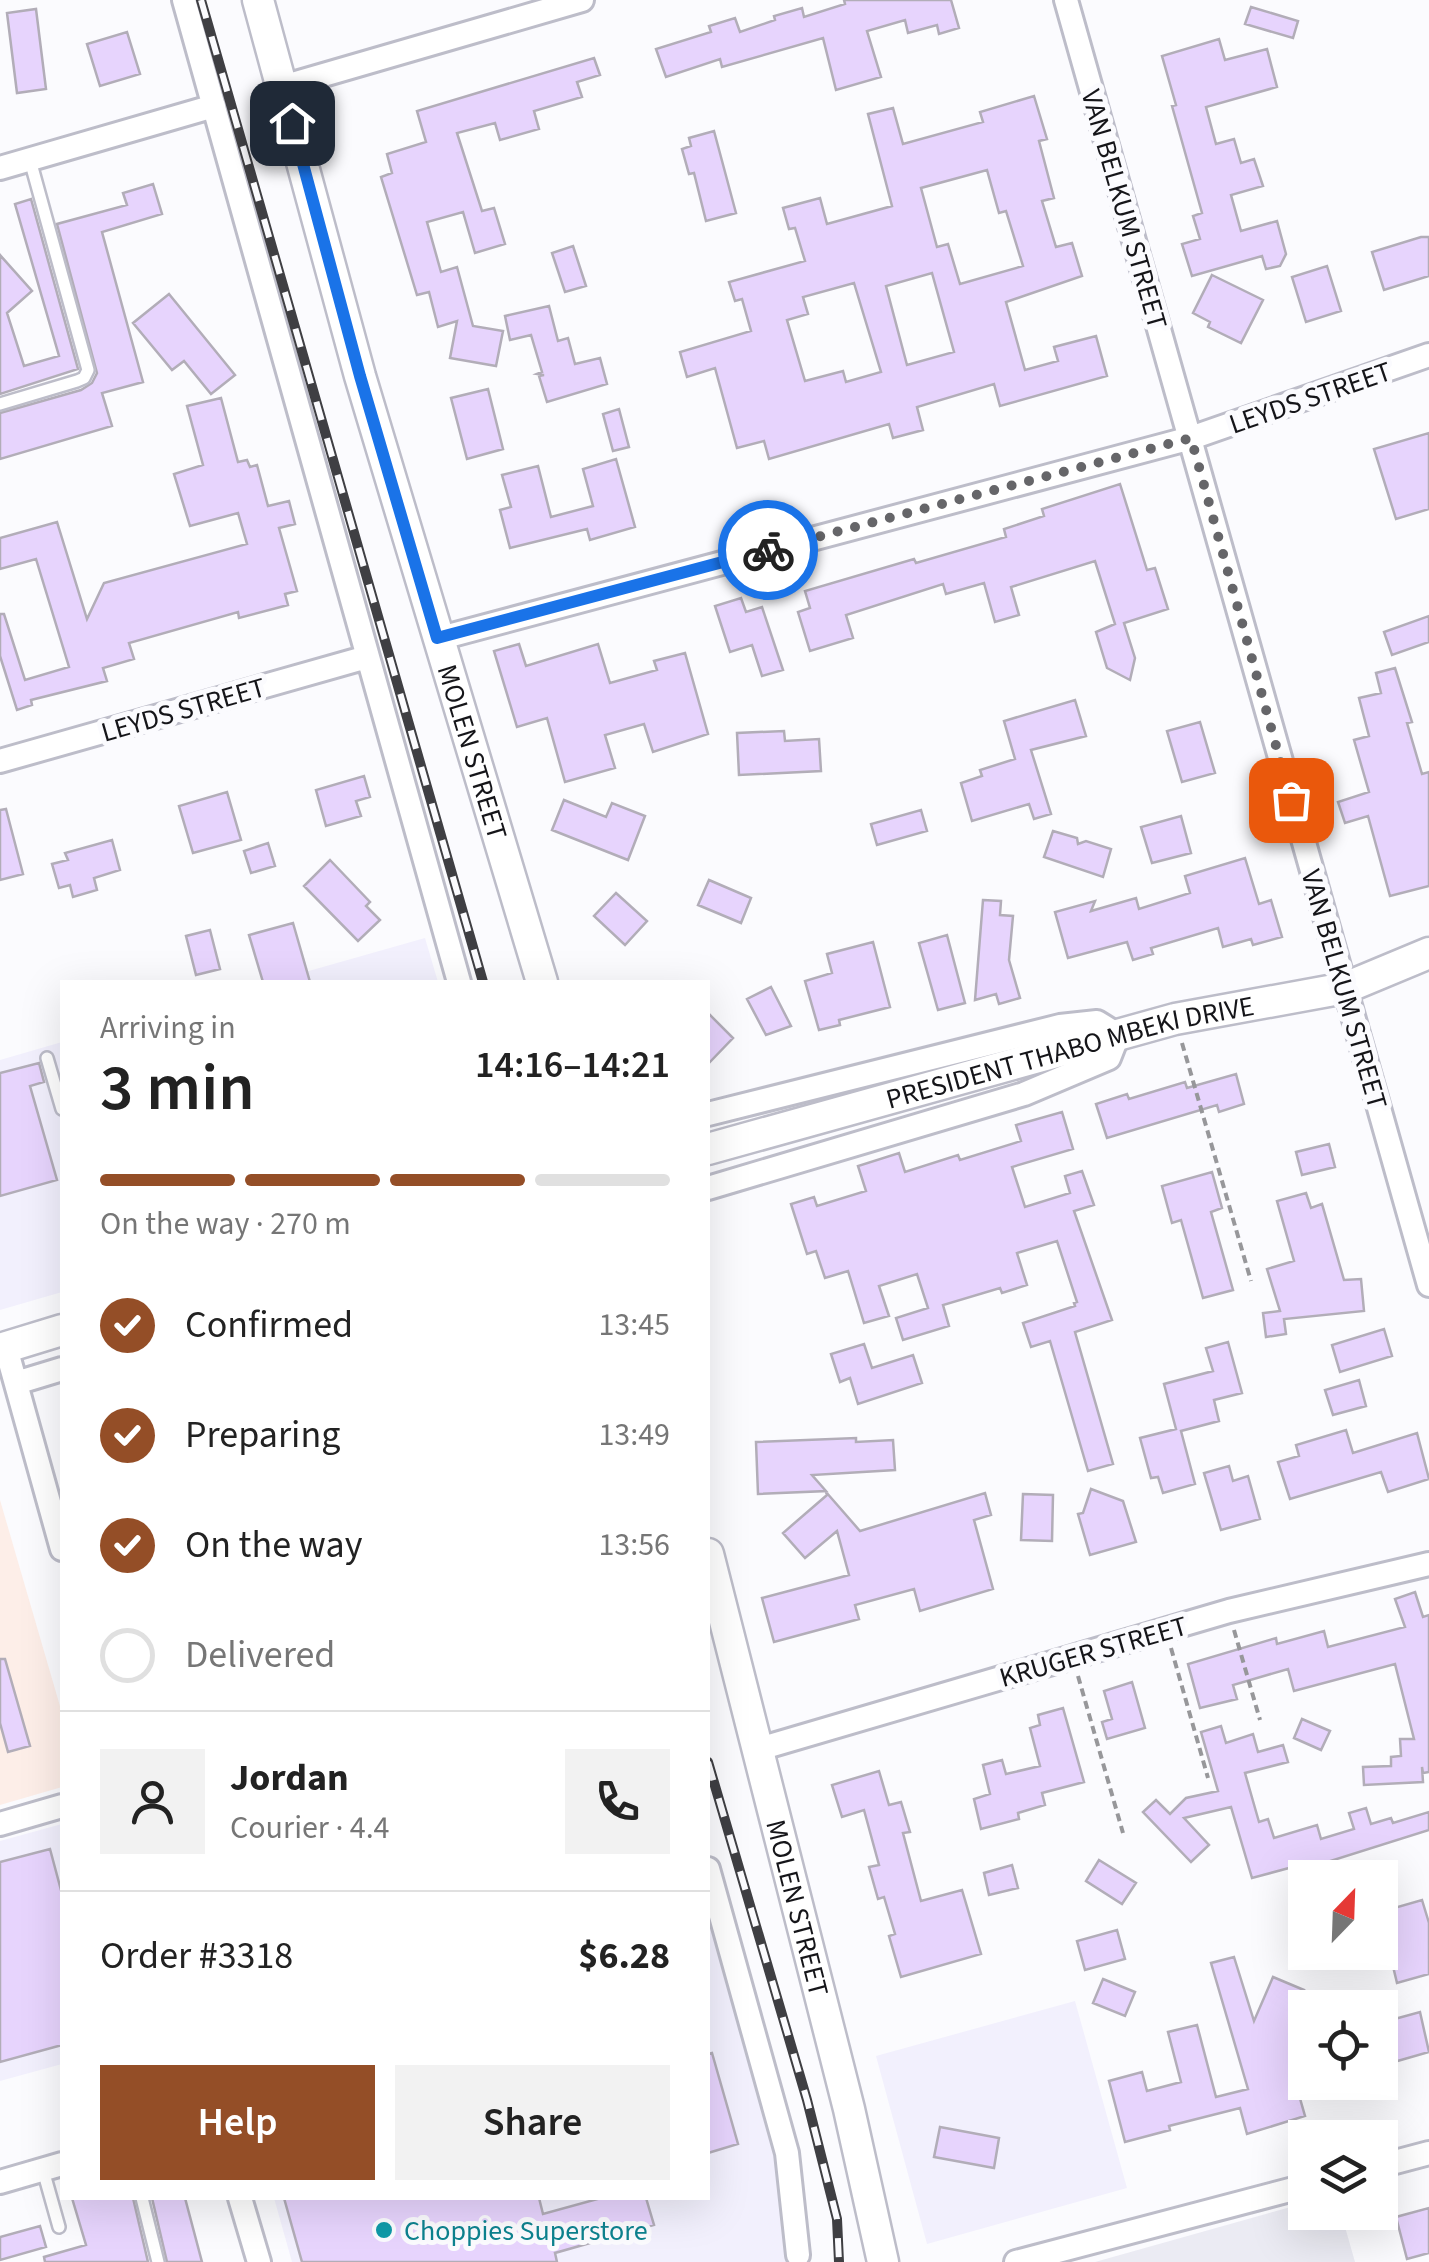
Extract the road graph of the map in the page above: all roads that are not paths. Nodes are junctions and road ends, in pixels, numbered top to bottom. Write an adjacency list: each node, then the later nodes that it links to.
1 (184, 0): 6 (street)
2 (258, 0): 5 (street, MOLEN STREET)
3 (1066, 0): 11 (street, VAN BELKUM STREET)
4 (567, 2): 5 (street)
5 (282, 87): 12 (street, MOLEN STREET)
6 (214, 106): 7 (street); 13 (street)
7 (30, 160): 8 (street); 10 (lane)
8 (0, 168)
9 (1429, 355): 11 (street, LEYDS STREET)
10 (0, 404)
11 (1191, 438): 12 (street, LEYDS STREET); 18 (street, VAN BELKUM STREET)
12 (437, 638): 17 (street, MOLEN STREET)
13 (367, 657): 14 (street, LEYDS STREET); 16 (street)
14 (0, 761)
15 (1429, 953): 18 (street, PRESIDENT THABO MBEKI DRIVE)
16 (457, 980)
17 (541, 980)
18 (1345, 988): 19 (street, PRESIDENT THABO MBEKI DRIVE); 25 (street, VAN BELKUM STREET)
19 (1118, 1035): 22 (street); 23 (street, PRESIDENT THABO MBEKI DRIVE); 24 (street)
20 (48, 1058): 21 (lane)
21 (60, 1103)
22 (710, 1114)
23 (710, 1148)
24 (710, 1187)
25 (1429, 1285)
26 (60, 1331): 27 (street)
27 (3, 1349): 29 (street)
28 (60, 1371): 29 (street)
29 (16, 1382): 30 (street)
30 (60, 1541)
31 (710, 1562): 33 (street, MOLEN STREET)
32 (1429, 1564): 33 (street, KRUGER STREET)
33 (759, 1750): 48 (street, MOLEN STREET)
34 (60, 1809): 35 (street)
35 (0, 1824)
36 (710, 1876): 45 (street)
37 (1429, 2154): 38 (street)
38 (1398, 2162)
39 (53, 2167): 40 (street); 44 (lane)
40 (0, 2182)
41 (1288, 2190): 49 (street)
42 (142, 2200): 46 (lane)
43 (241, 2200): 47 (street)
44 (59, 2227)
45 (798, 2255)
46 (158, 2262)
47 (259, 2262)
48 (882, 2262)
49 (1016, 2262)

